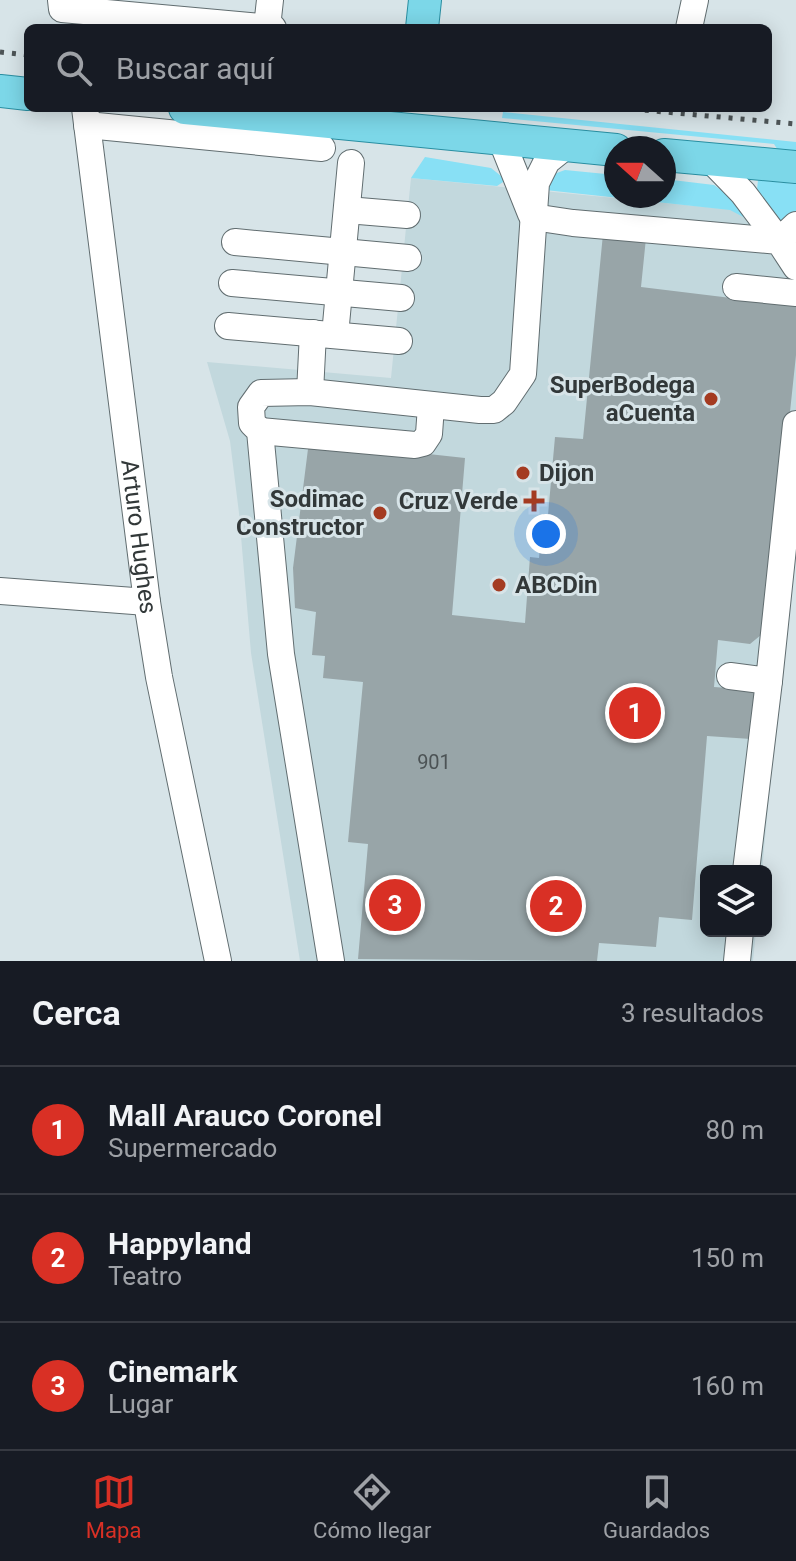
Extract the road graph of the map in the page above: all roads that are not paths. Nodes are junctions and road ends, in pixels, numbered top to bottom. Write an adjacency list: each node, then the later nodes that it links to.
1 (270, 0): 6 (street)
2 (425, 0): 7 (main road)
3 (695, 0): 8 (street)
4 (62, 4): 5 (street)
5 (240, 24)
6 (267, 24)
7 (422, 24)
8 (690, 24)
9 (0, 91): 10 (main road)
10 (24, 94)
11 (276, 112): 13 (main road)
12 (86, 116): 16 (street); 43 (street, Arturo Hughes)
13 (412, 118): 14 (main road)
14 (501, 139): 15 (main road); 24 (street)
15 (567, 145): 17 (main road); 24 (street)
16 (322, 148)
17 (604, 149)
18 (676, 156): 19 (main road)
19 (710, 159): 21 (main road); 25 (street)
20 (351, 163): 22 (street)
21 (796, 167)
22 (347, 210): 23 (street); 27 (street)
23 (407, 215)
24 (533, 217): 25 (street); 39 (street)
25 (788, 233): 29 (street)
26 (235, 242): 27 (street)
27 (343, 252): 28 (street); 32 (street)
28 (408, 258)
29 (796, 267)
30 (232, 283): 32 (street)
31 (736, 287): 33 (street)
32 (339, 293): 34 (street); 36 (street)
33 (796, 293)
34 (401, 298)
35 (228, 326): 36 (street)
36 (324, 334): 37 (street); 38 (street)
37 (399, 341)
38 (310, 392): 39 (street); 41 (street)
39 (431, 406): 41 (street)
40 (796, 424): 45 (street)
41 (260, 431): 49 (street)
42 (0, 591): 43 (street)
43 (147, 602): 48 (street, Arturo Hughes)
44 (730, 676): 45 (street)
45 (769, 681): 46 (street)
46 (747, 865)
47 (739, 937): 50 (street)
48 (218, 961)
49 (331, 961)
50 (737, 961)

